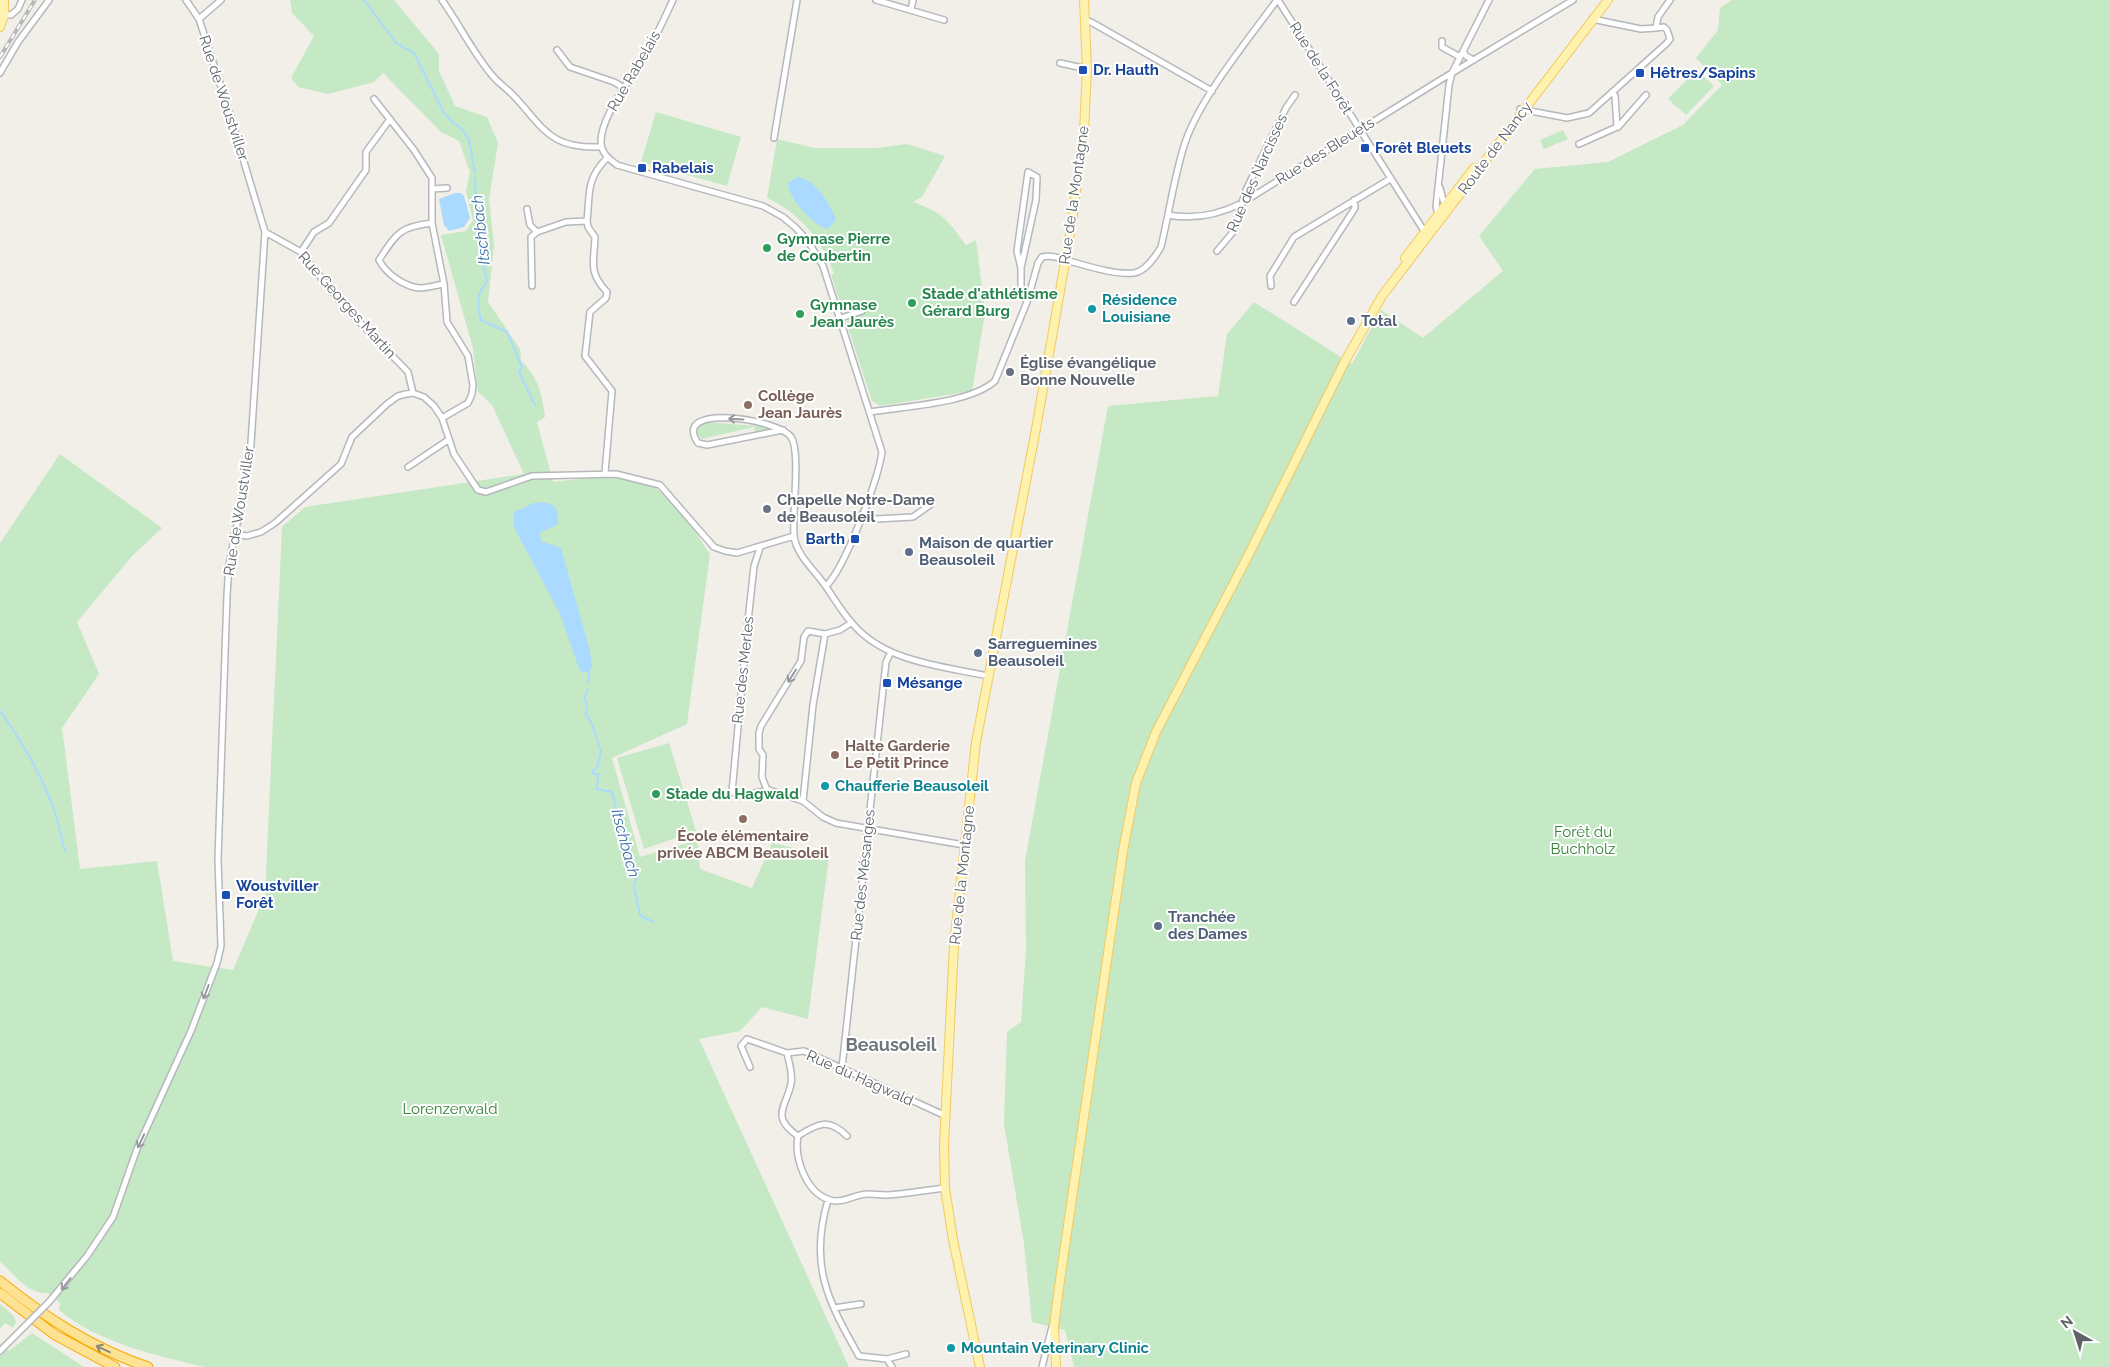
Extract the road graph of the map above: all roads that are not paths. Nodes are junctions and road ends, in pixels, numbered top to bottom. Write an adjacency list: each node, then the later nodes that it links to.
1 (4, 0): 19 (main road)
2 (22, 0): 19 (street)
3 (49, 0): 33 (street)
4 (186, 0): 20 (street, Rue de Woustviller)
5 (221, 0): 20 (street)
6 (442, 0): 47 (street)
7 (673, 0): 35 (street, Rue Rabelais)
8 (798, 0): 45 (street)
9 (876, 0): 18 (street)
10 (913, 0): 18 (street)
11 (1084, 0): 23 (main road, Rue de la Montagne)
12 (1278, 0): 36 (street); 44 (street, Rue de la Forêt)
13 (1489, 0): 28 (street)
14 (1573, 0): 30 (street, Rue des Bleuets)
15 (1603, 0): 21 (main road, Route de Nancy)
16 (1608, 0): 21 (main road, Route de Nancy)
17 (1670, 0): 25 (street)
18 (911, 10): 22 (street)
19 (2, 15): 24 (main road)
20 (199, 19): 61 (street, Rue de Woustviller)
21 (1591, 19): 25 (street); 41 (main road, Route de Nancy)
22 (944, 20)
23 (1085, 21): 32 (main road, Rue de la Montagne); 36 (street)
24 (0, 26)
25 (1656, 28): 37 (street)
26 (1442, 41): 29 (street)
27 (557, 50): 35 (street)
28 (1463, 50): 29 (street); 30 (street)
29 (1460, 57): 34 (street)
30 (1473, 60): 34 (street, Rue des Bleuets)
31 (1060, 63): 32 (street)
32 (1087, 69): 66 (main road, Rue de la Montagne)
33 (0, 73)
34 (1452, 73): 44 (street, Rue des Bleuets); 50 (street)
35 (624, 88): 47 (street, Rue Rabelais)
36 (1212, 91): 57 (street)
37 (1612, 92): 41 (street); 43 (street)
38 (1295, 95): 54 (street, Rue des Narcisses)
39 (1646, 95): 43 (street)
40 (374, 99): 42 (street)
41 (1521, 110): 55 (main road, Route de Nancy)
42 (390, 119): 52 (street); 64 (street)
43 (1617, 127): 46 (street)
44 (1359, 130): 49 (street, Rue de la Forêt); 54 (street, Rue des Bleuets)
45 (774, 138)
46 (1579, 144)
47 (601, 148): 48 (street)
48 (606, 158): 59 (street); 74 (street)
49 (1390, 179): 53 (street); 63 (street, Rue de la Forêt)
50 (1440, 185): 55 (street); 58 (street)
51 (447, 188): 52 (street)
52 (432, 189): 60 (street)
53 (1354, 200): 70 (street); 72 (street)
54 (1242, 204): 57 (street, Rue des Bleuets); 65 (street, Rue des Narcisses)
55 (1448, 206): 58 (main road, Route de Nancy)
56 (527, 209): 62 (street)
57 (1168, 215): 66 (street)
58 (1440, 217): 63 (main road, Route de Nancy)
59 (588, 221): 62 (street); 81 (street)
60 (432, 223): 68 (street); 68 (street)
61 (265, 232): 64 (street, Rue Georges Martin); 84 (street, Rue de Woustviller)
62 (537, 232): 69 (street)
63 (1426, 235): 108 (main road, Route de Nancy)
64 (301, 252): 75 (street, Rue Georges Martin)
65 (1217, 252)
66 (1066, 260): 71 (street); 91 (main road, Rue de la Montagne)
67 (1021, 268): 67 (street); 71 (street)
68 (444, 284): 77 (street)
69 (532, 286)
70 (1271, 286)
71 (1027, 302): 76 (street)
72 (1294, 302)
73 (862, 311): 74 (street)
74 (841, 318): 76 (street)
75 (413, 392): 77 (street); 84 (street)
76 (870, 412): 83 (street)
77 (442, 418): 79 (street)
78 (783, 430): 78 (street, one-way to 78); 85 (street)
79 (448, 440): 80 (street); 81 (street)
80 (408, 467)
81 (605, 473): 86 (street)
82 (930, 505): 83 (street)
83 (862, 514): 87 (street)
84 (234, 534): 109 (street, Rue de Woustviller, one-way to 109, bridge)
85 (794, 536): 86 (street); 87 (street)
86 (760, 548): 92 (street, Rue des Merles)
87 (826, 586): 88 (street)
88 (851, 623): 89 (street); 90 (street)
89 (825, 634): 92 (street, one-way to 92); 93 (street)
90 (891, 652): 91 (street); 94 (street, Rue des Mésanges)
91 (988, 676): 95 (main road, Rue de la Montagne)
92 (767, 790): 93 (street)
93 (803, 802): 94 (street)
94 (869, 828): 95 (street); 98 (street, Rue des Mésanges)
95 (964, 845): 99 (main road, Rue de la Montagne)
96 (787, 1053): 97 (street, Rue du Hagwald); 98 (street, Rue du Hagwald); 100 (street)
97 (750, 1067)
98 (842, 1068): 99 (street, Rue du Hagwald)
99 (946, 1116): 102 (main road, Rue de la Montagne)
100 (798, 1136): 101 (street); 103 (street)
101 (847, 1136)
102 (945, 1188): 103 (street); 115 (main road, Rue de la Montagne)
103 (828, 1200): 107 (street)
104 (0, 1281): 113 (highway, one-way to 104)
105 (0, 1293): 112 (highway)
106 (861, 1304): 107 (street)
107 (834, 1308): 111 (street)
108 (1056, 1315): 116 (street); 117 (main road, Route de Nancy)
109 (0, 1350)
110 (906, 1354): 111 (street)
111 (887, 1359): 114 (street)
112 (115, 1367)
113 (148, 1367)
114 (892, 1367)
115 (980, 1367)
116 (1042, 1367)
117 (1056, 1367)

